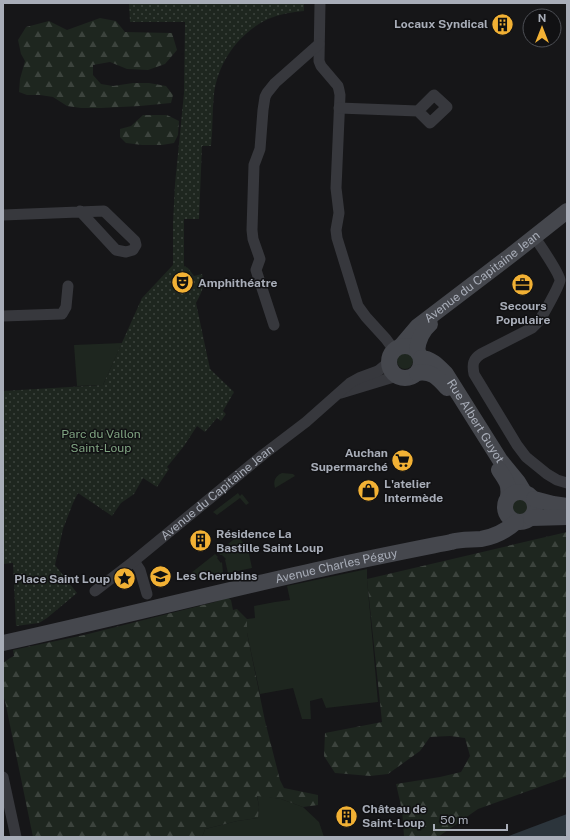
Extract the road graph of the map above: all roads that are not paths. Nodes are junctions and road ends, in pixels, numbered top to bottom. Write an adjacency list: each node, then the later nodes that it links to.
1 (320, 3): 2 (street)
2 (319, 44): 3 (street); 13 (street)
3 (339, 108): 4 (street); 14 (street)
4 (418, 111)
5 (567, 211): 9 (main road, Avenue du Capitaine Jean)
6 (80, 212): 6 (street); 7 (street)
7 (3, 215)
8 (567, 218): 9 (main road, Avenue du Capitaine Jean)
9 (536, 239): 10 (street); 14 (main road, Avenue du Capitaine Jean); 15 (main road, Avenue du Capitaine Jean)
10 (563, 279): 18 (street)
11 (68, 286): 12 (street)
12 (3, 316)
13 (274, 325)
14 (395, 353): 15 (main road); 16 (main road); 17 (street, Avenue du Capitaine Jean)
15 (418, 361): 16 (main road); 19 (main road, Rue Albert Guyot); 20 (main road, Rue Albert Guyot)
16 (397, 376): 17 (street)
17 (339, 394): 24 (street, Avenue du Capitaine Jean)
18 (567, 483)
19 (529, 496): 20 (main road); 21 (main road); 23 (main road)
20 (508, 497): 23 (main road)
21 (567, 506)
22 (567, 517): 23 (main road)
23 (518, 518): 27 (main road, Avenue Charles Péguy)
24 (134, 561): 25 (street, Avenue du Capitaine Jean); 26 (street)
25 (95, 591)
26 (147, 594)
27 (3, 643)
28 (3, 777): 29 (street)
29 (16, 837)

